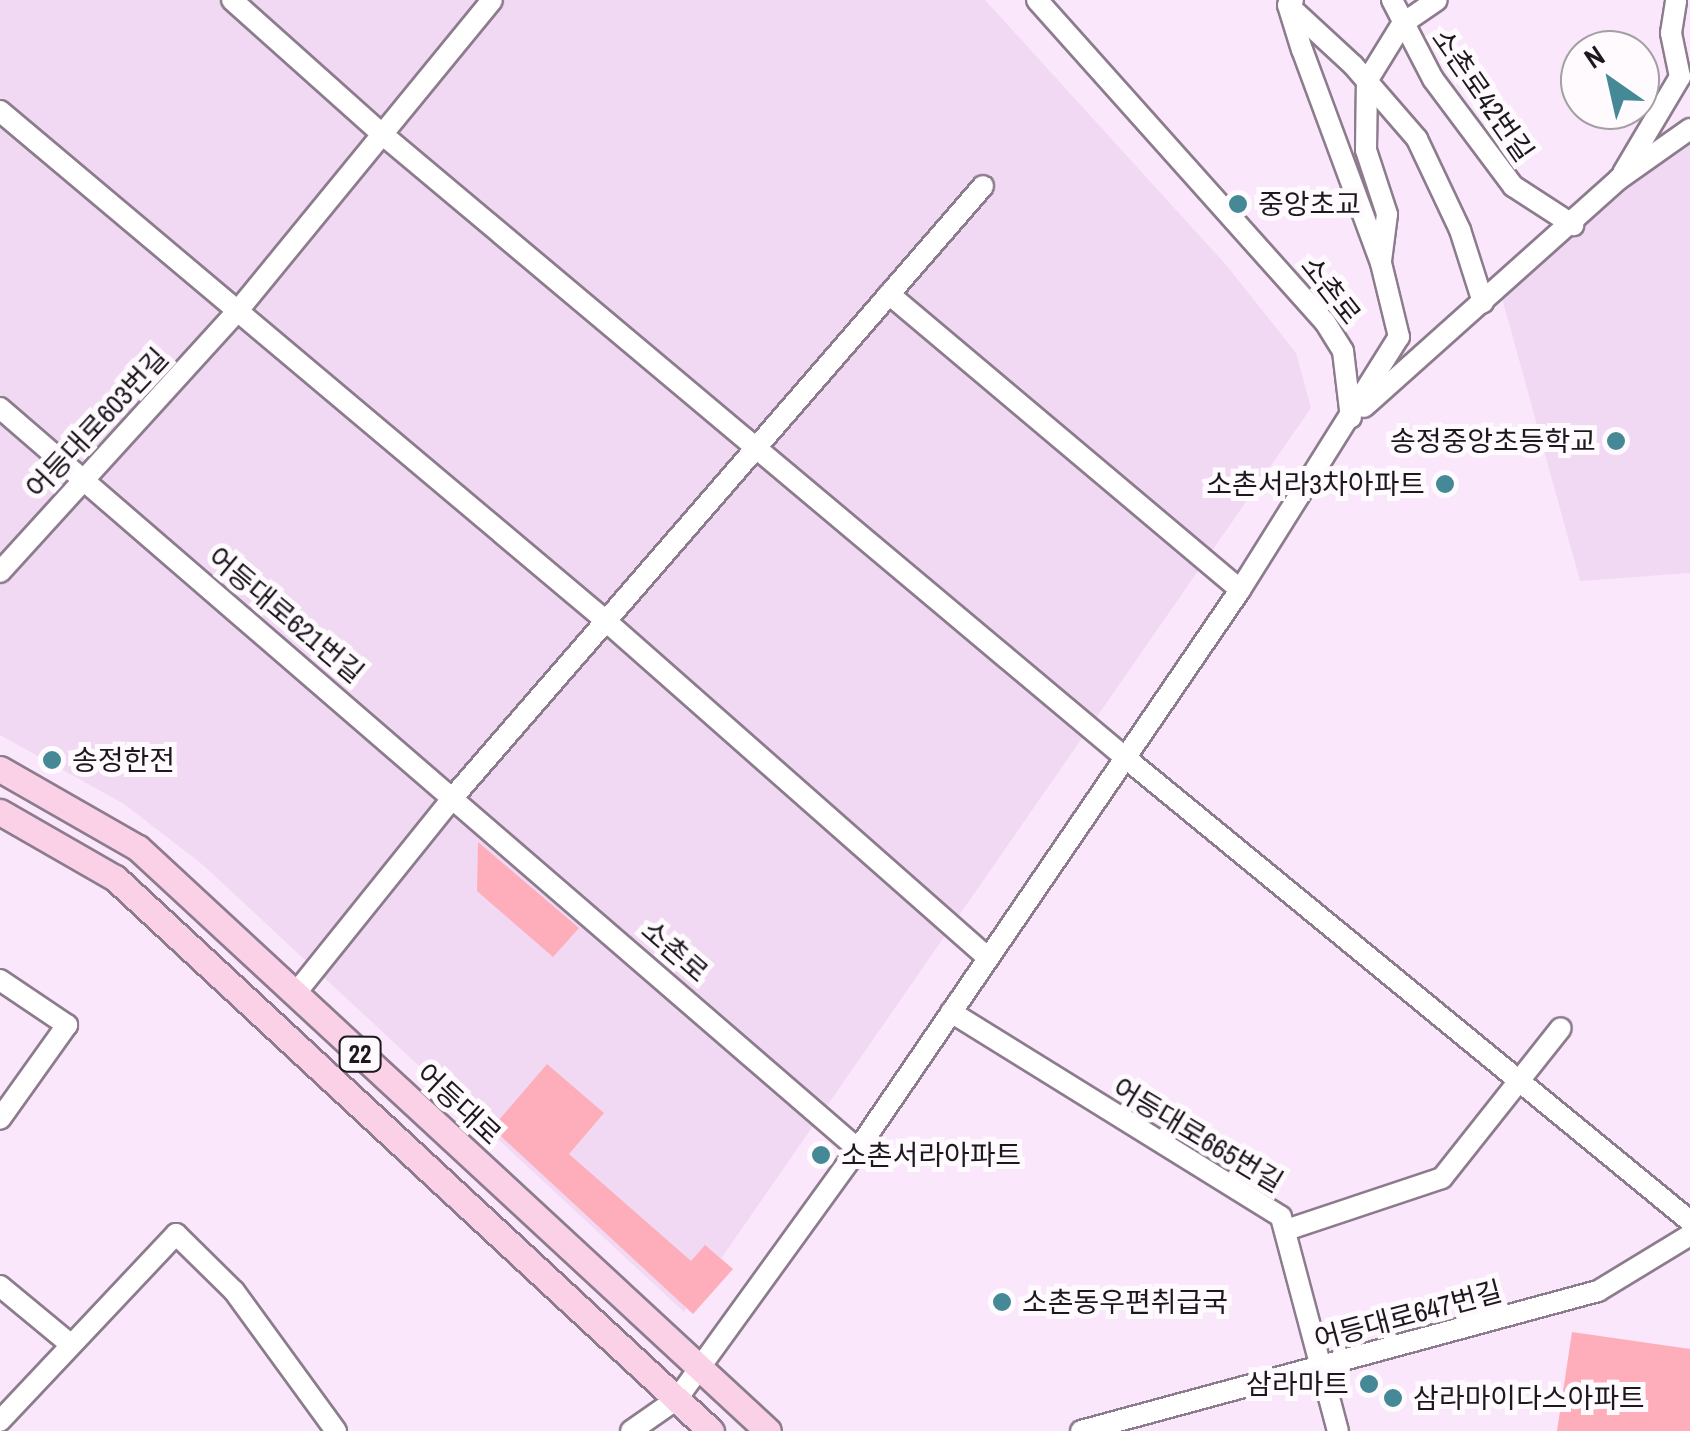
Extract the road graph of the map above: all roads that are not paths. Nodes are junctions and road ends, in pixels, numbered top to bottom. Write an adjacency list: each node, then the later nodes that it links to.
1 (232, 0): 13 (street)
2 (492, 0): 13 (street, 어등대로603번길)
3 (1036, 0): 22 (street, 소촌로)
4 (1392, 0): 8 (street, 소촌로42번길)
5 (1437, 0): 8 (street)
6 (1676, 0): 10 (street)
7 (1289, 2): 9 (street); 17 (street)
8 (1402, 24): 9 (street); 16 (street, 소촌로42번길)
9 (1368, 82): 17 (street); 19 (street)
10 (1682, 91): 14 (street)
11 (0, 111): 20 (street)
12 (1690, 130): 14 (street)
13 (382, 134): 20 (street, 어등대로603번길); 23 (street)
14 (1619, 179): 16 (street)
15 (983, 186): 18 (street)
16 (1573, 225): 19 (street)
17 (1381, 263): 22 (street)
18 (889, 294): 23 (street); 26 (street)
19 (1483, 302): 22 (street)
20 (236, 314): 24 (street, 어등대로603번길); 27 (street)
21 (0, 408): 24 (street, 어등대로621번길)
22 (1352, 418): 26 (street)
23 (759, 446): 27 (street); 28 (street)
24 (82, 477): 25 (street, 어등대로603번길); 30 (street, 어등대로621번길)
25 (0, 572)
26 (1240, 590): 28 (street)
27 (606, 620): 30 (street); 32 (street)
28 (1122, 755): 32 (street); 37 (street)
29 (0, 769): 34 (main road, 어등대로 / 22)
30 (455, 795): 34 (street); 39 (street, 소촌로)
31 (0, 812): 47 (main road, 22)
32 (986, 956): 35 (street)
33 (0, 980): 38 (street)
34 (295, 994): 46 (main road, 어등대로 / 22)
35 (951, 1012): 39 (street); 41 (street, 어등대로665번길)
36 (1561, 1028): 37 (street)
37 (1522, 1080): 40 (street); 41 (street)
38 (0, 1119)
39 (858, 1149): 46 (street)
40 (1690, 1221)
41 (1286, 1230): 45 (street, 어등대로665번길)
42 (1687, 1243): 45 (street, 어등대로647번길)
43 (0, 1286): 44 (street)
44 (70, 1344): 48 (street); 49 (street)
45 (1322, 1366): 53 (street, 어등대로647번길); 54 (street, 어등대로665번길)
46 (700, 1367): 47 (street); 52 (main road, 어등대로 / 22)
47 (676, 1399): 50 (street); 51 (main road, 22)
48 (0, 1421)
49 (336, 1431)
50 (631, 1431)
51 (711, 1431)
52 (768, 1431)
53 (1081, 1431)
54 (1338, 1431)

